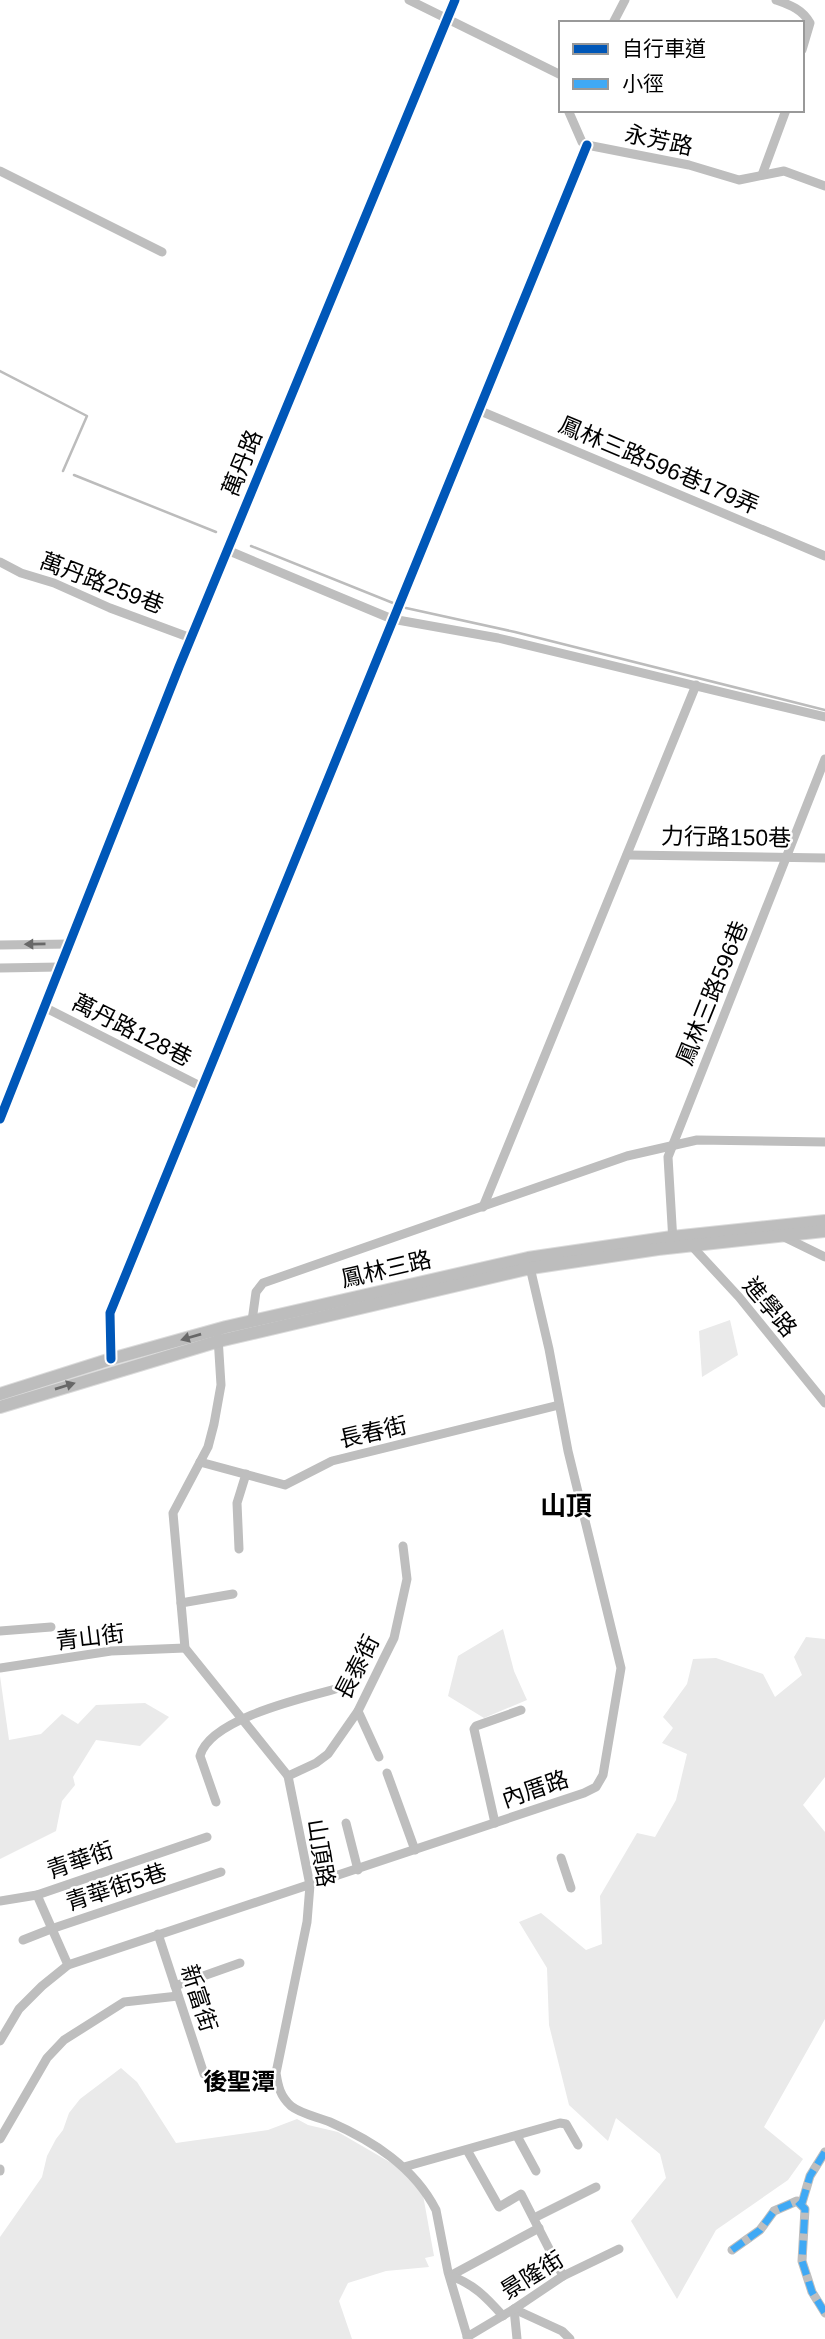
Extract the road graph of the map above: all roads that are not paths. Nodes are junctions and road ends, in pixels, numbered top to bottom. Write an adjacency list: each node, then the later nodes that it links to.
1 (409, 0): 5 (street)
2 (455, 0): 5 (street, 萬丹路)
3 (625, 0): 6 (street)
4 (776, 0): 7 (street)
5 (447, 19): 8 (street); 17 (street, 萬丹路)
6 (614, 21)
7 (804, 43)
8 (559, 74)
9 (569, 112): 11 (street)
10 (785, 112): 13 (street)
11 (587, 145): 13 (street, 永芳路); 16 (street)
12 (0, 171): 15 (street)
13 (762, 175): 14 (street, 永芳路)
14 (825, 186)
15 (162, 252)
16 (478, 410): 18 (street, 鳳林三路596巷179弄); 20 (street)
17 (227, 550): 20 (street); 21 (street, 萬丹路)
18 (825, 556)
19 (0, 562): 21 (street, 萬丹路259巷)
20 (392, 619): 22 (street); 33 (street)
21 (191, 638): 29 (street, 萬丹路)
22 (696, 685): 23 (street); 25 (street)
23 (825, 716)
24 (825, 759): 26 (street, 鳳林三路596巷)
25 (627, 855): 26 (street, 力行路150巷); 37 (street)
26 (787, 857): 27 (street, 力行路150巷); 36 (street, 鳳林三路596巷)
27 (825, 858)
28 (0, 944): 29 (street, one-way to 28)
29 (70, 944): 30 (street, 萬丹路)
30 (61, 967): 31 (street); 32 (street)
31 (0, 968)
32 (44, 1007): 33 (street, 萬丹路128巷); 34 (street)
33 (202, 1087): 47 (street)
34 (0, 1119)
35 (825, 1142): 36 (street)
36 (673, 1145): 37 (street); 42 (street, 鳳林三路596巷)
37 (483, 1207): 45 (street)
38 (825, 1221): 39 (main road)
39 (779, 1231): 40 (main road); 41 (main road, 鳳林三路); 43 (street)
40 (825, 1231)
41 (690, 1240): 42 (main road, 鳳林三路); 49 (street, 進學路)
42 (673, 1242): 44 (main road, 鳳林三路)
43 (825, 1258)
44 (529, 1263): 45 (main road, 鳳林三路); 46 (main road, 鳳林三路); 50 (street, 內厝路)
45 (252, 1321): 46 (main road, 鳳林三路)
46 (218, 1335): 47 (main road, 鳳林三路, one-way to 47); 51 (main road, 鳳林三路, one-way to 46); 52 (street)
47 (111, 1359): 48 (main road, 鳳林三路)
48 (0, 1394)
49 (825, 1403)
50 (559, 1405): 53 (street, 長春街); 71 (street, 內厝路)
51 (0, 1407)
52 (200, 1462): 53 (street, 長春街); 57 (street)
53 (246, 1475): 55 (street)
54 (403, 1546): 64 (street, 長泰街)
55 (239, 1549)
56 (233, 1594): 57 (street)
57 (181, 1603): 60 (street)
58 (51, 1627): 59 (street)
59 (0, 1631)
60 (184, 1648): 61 (street, 青山街); 65 (street, 山頂路)
61 (0, 1668)
62 (347, 1686): 65 (street)
63 (521, 1710): 71 (street)
64 (358, 1711): 66 (street); 68 (street, 長泰街)
65 (241, 1718): 68 (street, 山頂路); 69 (street)
66 (379, 1757)
67 (387, 1773): 73 (street)
68 (288, 1776): 77 (street, 山頂路)
69 (216, 1802)
70 (346, 1823): 75 (street)
71 (495, 1823): 73 (street, 內厝路)
72 (206, 1837): 79 (street, 青華街)
73 (415, 1850): 75 (street, 內厝路)
74 (561, 1858): 78 (street)
75 (358, 1870): 77 (street, 內厝路)
76 (221, 1872): 81 (street, 青華街5巷)
77 (310, 1885): 82 (street, 內厝路); 94 (street, 山頂路)
78 (571, 1888)
79 (37, 1895): 80 (street); 81 (street, 青華街)
80 (0, 1901)
81 (51, 1928): 83 (street, 青華街5巷); 85 (street, 青華街)
82 (158, 1934): 85 (street, 內厝路); 86 (street, 新富街)
83 (23, 1940)
84 (240, 1963): 86 (street)
85 (68, 1965): 87 (street, 內厝路)
86 (176, 1991): 88 (street, 新富街); 90 (street)
87 (0, 2041)
88 (204, 2074)
89 (517, 2136): 91 (street); 92 (street); 95 (street)
90 (0, 2139)
91 (578, 2144)
92 (467, 2150): 94 (street); 98 (street)
93 (825, 2152): 97 (street)
94 (404, 2166): 102 (street, 山頂路)
95 (536, 2171)
96 (596, 2187): 98 (street)
97 (802, 2203): 101 (street); 105 (street)
98 (534, 2218): 99 (street)
99 (538, 2228): 102 (street); 103 (street)
100 (619, 2249): 103 (street, 景隆街)
101 (732, 2250)
102 (450, 2276): 106 (street); 107 (street, 山頂路)
103 (563, 2276): 104 (street, 景隆街)
104 (514, 2309): 106 (street, 景隆街); 108 (street); 109 (street)
105 (825, 2313)
106 (503, 2316): 107 (street, 景隆街)
107 (467, 2338)
108 (517, 2339)
109 (570, 2339)

